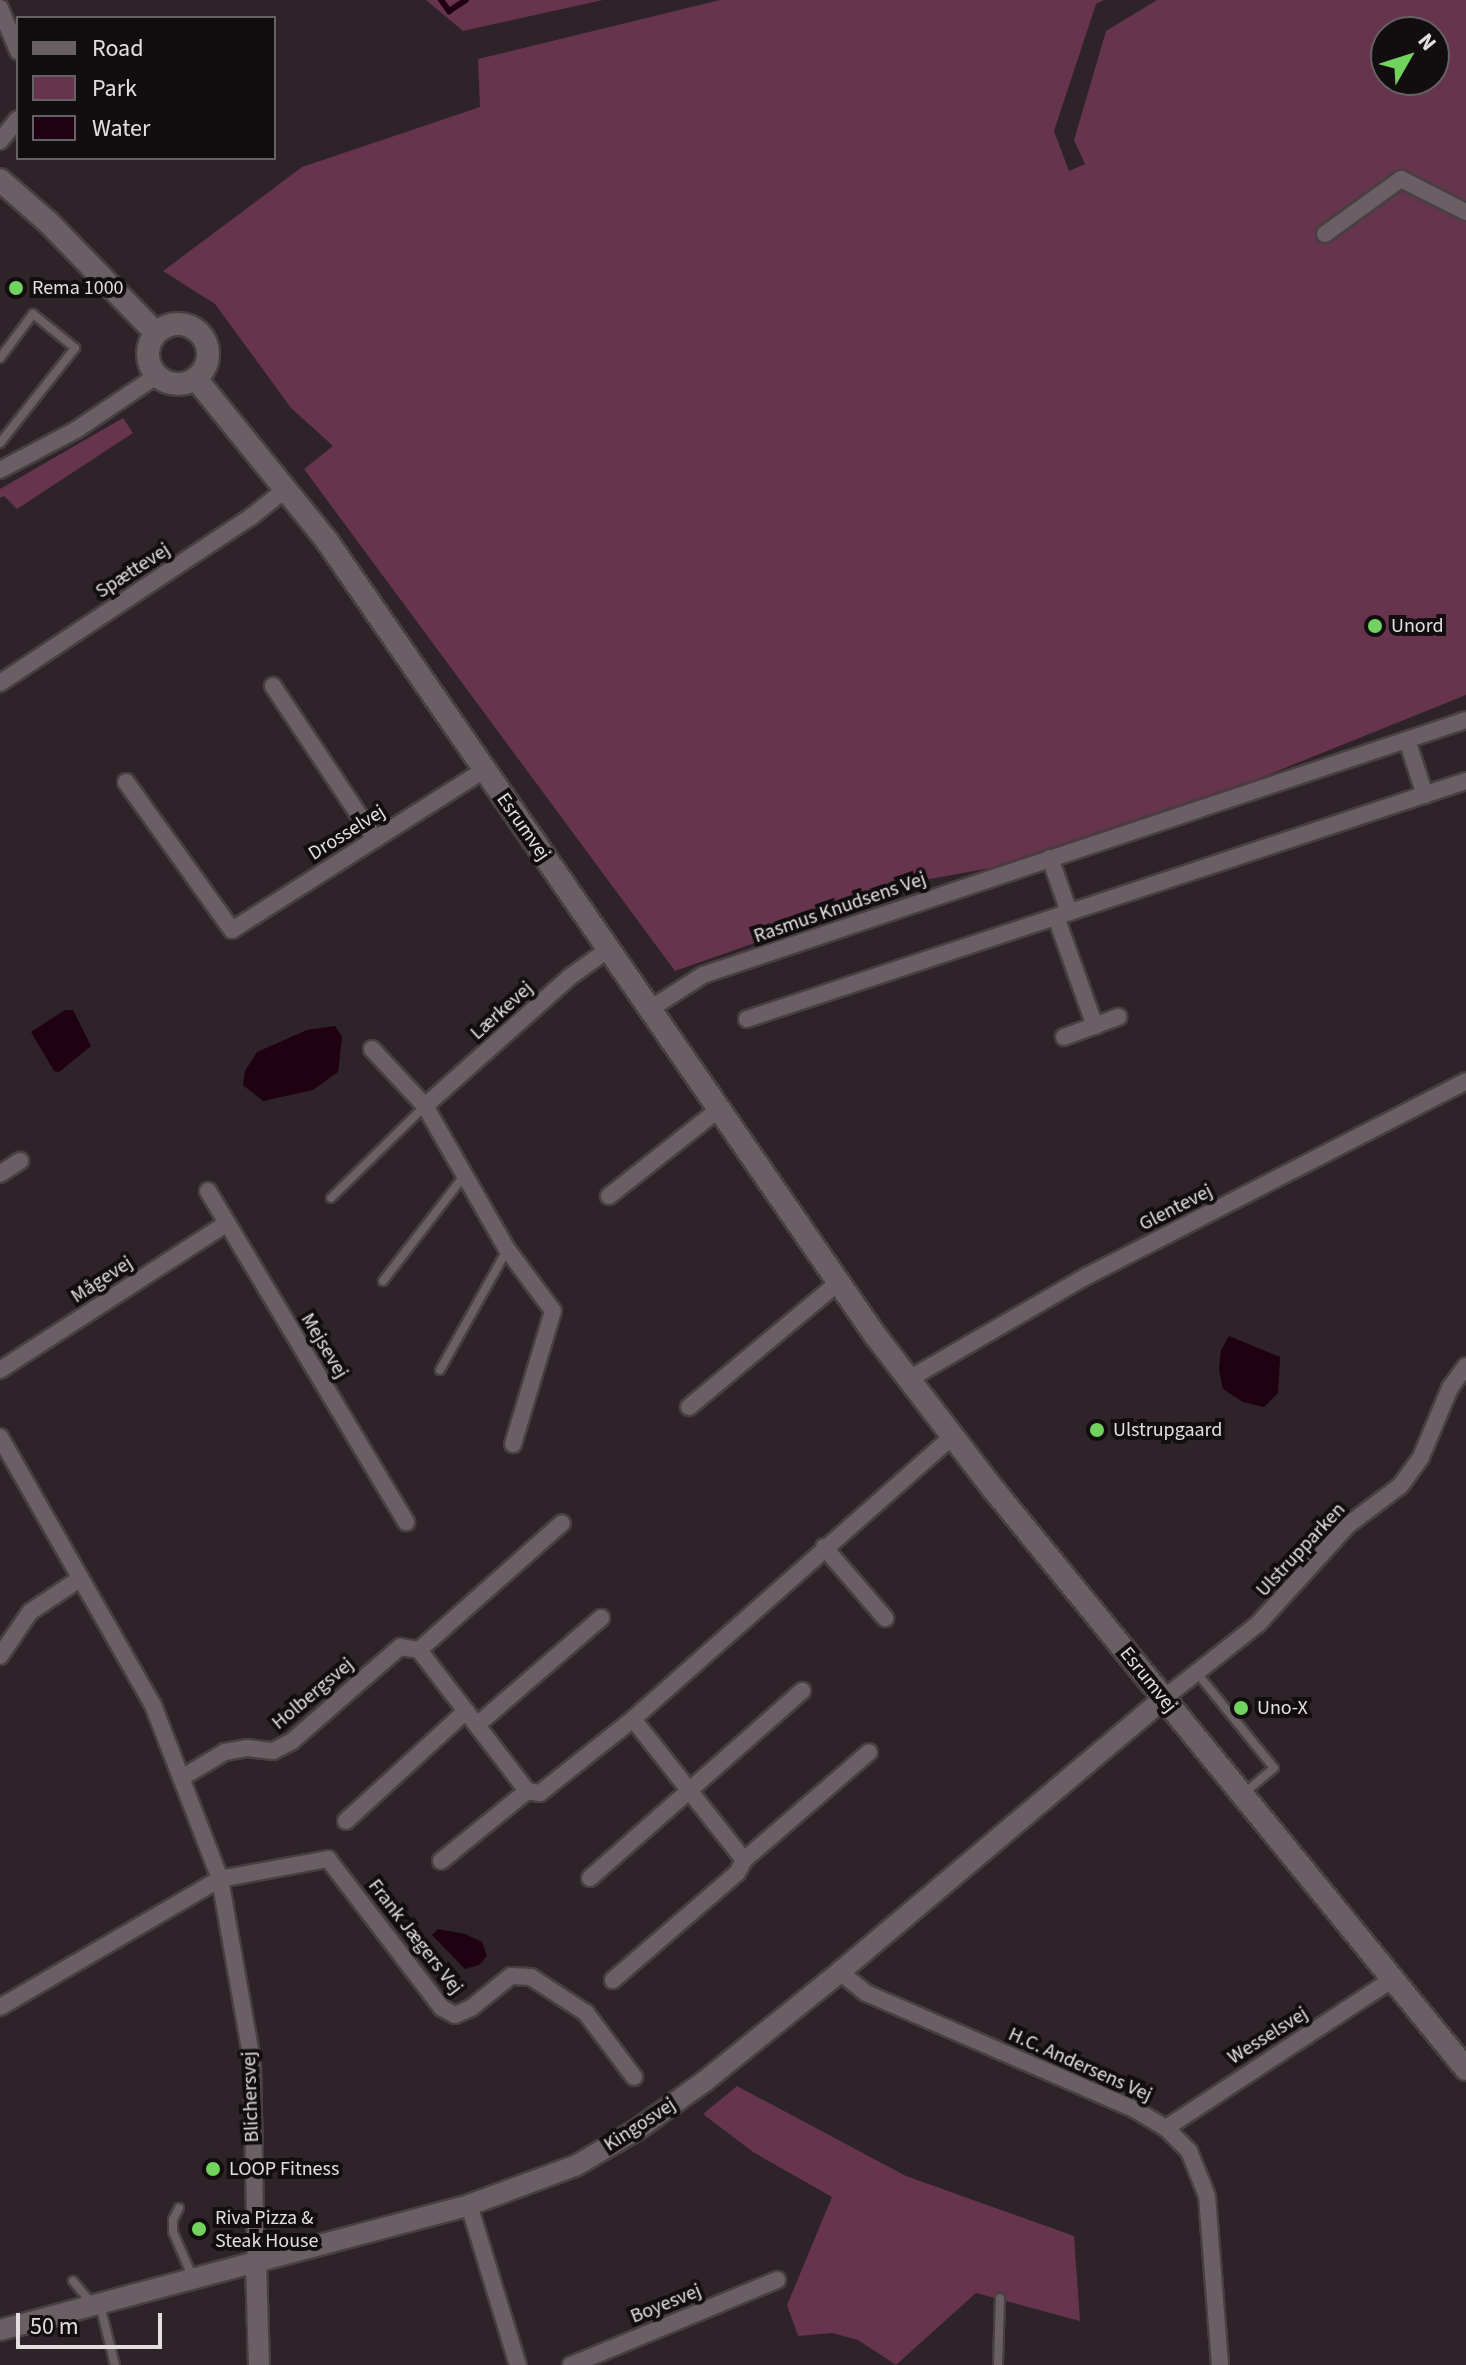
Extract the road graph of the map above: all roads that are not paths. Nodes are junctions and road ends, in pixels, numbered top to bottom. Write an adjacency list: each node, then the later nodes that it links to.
1 (0, 8): 2 (street)
2 (16, 46)
3 (16, 121): 4 (street)
4 (0, 141)
5 (0, 180): 8 (main road)
6 (1466, 212): 7 (street)
7 (1325, 234)
8 (156, 333): 10 (main road); 11 (main road)
9 (0, 358): 12 (lane)
10 (156, 376): 11 (main road); 13 (street)
11 (196, 379): 14 (main road, Esrumvej)
12 (0, 444): 13 (lane)
13 (6, 466)
14 (286, 489): 15 (street, Spættevej); 19 (main road, Esrumvej)
15 (0, 683)
16 (273, 686): 23 (street)
17 (1466, 720): 18 (street, Rasmus Knudsens Vej)
18 (1407, 740): 22 (street); 24 (street, Rasmus Knudsens Vej)
19 (484, 770): 23 (street, Drosselvej); 26 (main road, Esrumvej)
20 (1466, 781): 22 (street)
21 (126, 782): 23 (street, Drosselvej)
22 (1425, 795): 25 (street)
23 (375, 839)
24 (1050, 858): 25 (street); 27 (street, Rasmus Knudsens Vej)
25 (1063, 915): 29 (street); 30 (street)
26 (609, 949): 27 (main road, Esrumvej); 34 (street, Lærkevej)
27 (650, 1009): 35 (main road, Esrumvej)
28 (1118, 1017): 30 (street)
29 (747, 1019)
30 (1095, 1026): 31 (street)
31 (1064, 1037)
32 (372, 1049): 34 (street)
33 (1466, 1081): 49 (street, Glentevej)
34 (425, 1106): 38 (street); 41 (lane, Lærkevej)
35 (719, 1109): 40 (street); 45 (main road, Esrumvej)
36 (20, 1161): 37 (street)
37 (0, 1174)
38 (465, 1175): 43 (street); 44 (lane)
39 (208, 1191): 42 (street, Mejsevej)
40 (609, 1196)
41 (331, 1198)
42 (227, 1223): 47 (street, Mågevej); 54 (street, Mejsevej)
43 (507, 1249): 48 (lane); 53 (street)
44 (383, 1281)
45 (838, 1283): 49 (main road, Esrumvej); 50 (street)
46 (1466, 1366): 62 (street, Ulstrupparken)
47 (0, 1370)
48 (440, 1370)
49 (909, 1379): 52 (main road, Esrumvej)
50 (689, 1407)
51 (0, 1437): 57 (street, Blichersvej)
52 (952, 1437): 56 (street); 64 (main road, Esrumvej)
53 (513, 1444)
54 (406, 1522)
55 (562, 1523): 60 (street, Holbergsvej)
56 (824, 1547): 59 (street); 66 (street)
57 (81, 1578): 61 (street); 69 (street, Blichersvej)
58 (601, 1618): 67 (street)
59 (885, 1618)
60 (419, 1650): 65 (street); 69 (street, Holbergsvej)
61 (0, 1656)
62 (1197, 1673): 64 (street, Ulstrupparken); 72 (lane)
63 (802, 1691): 71 (street)
64 (1163, 1699): 72 (main road, Esrumvej); 78 (street, Kingosvej)
65 (466, 1711): 67 (street); 73 (street)
66 (633, 1719): 70 (street); 71 (street)
67 (477, 1725): 70 (street)
68 (869, 1752): 74 (street)
69 (183, 1777): 77 (street, Blichersvej)
70 (527, 1791): 75 (street)
71 (689, 1791): 74 (street); 76 (street)
72 (1242, 1795): 79 (main road, Esrumvej)
73 (346, 1821)
74 (744, 1860): 80 (street)
75 (441, 1861)
76 (590, 1878)
77 (220, 1879): 81 (street); 83 (street, Frank Jægers Vej); 87 (street, Blichersvej)
78 (840, 1972): 84 (street, H.C. Andersens Vej); 85 (street, Kingosvej)
79 (1393, 1979): 82 (main road, Esrumvej); 84 (street, Wesselsvej)
80 (613, 1980)
81 (0, 2007)
82 (1466, 2069)
83 (634, 2077)
84 (1166, 2128): 99 (street, H.C. Andersens Vej)
85 (469, 2205): 87 (street, Kingosvej); 96 (street)
86 (179, 2208): 88 (lane)
87 (256, 2264): 88 (street, Kingosvej); 95 (street, Blichersvej)
88 (194, 2280): 92 (street, Kingosvej)
89 (777, 2280): 97 (street, Boyesvej)
90 (73, 2281): 92 (lane)
91 (1000, 2298): 98 (lane)
92 (97, 2305): 93 (street, Kingosvej); 94 (lane)
93 (0, 2330)
94 (115, 2365)
95 (259, 2365)
96 (518, 2365)
97 (571, 2365)
98 (998, 2365)
99 (1220, 2365)

